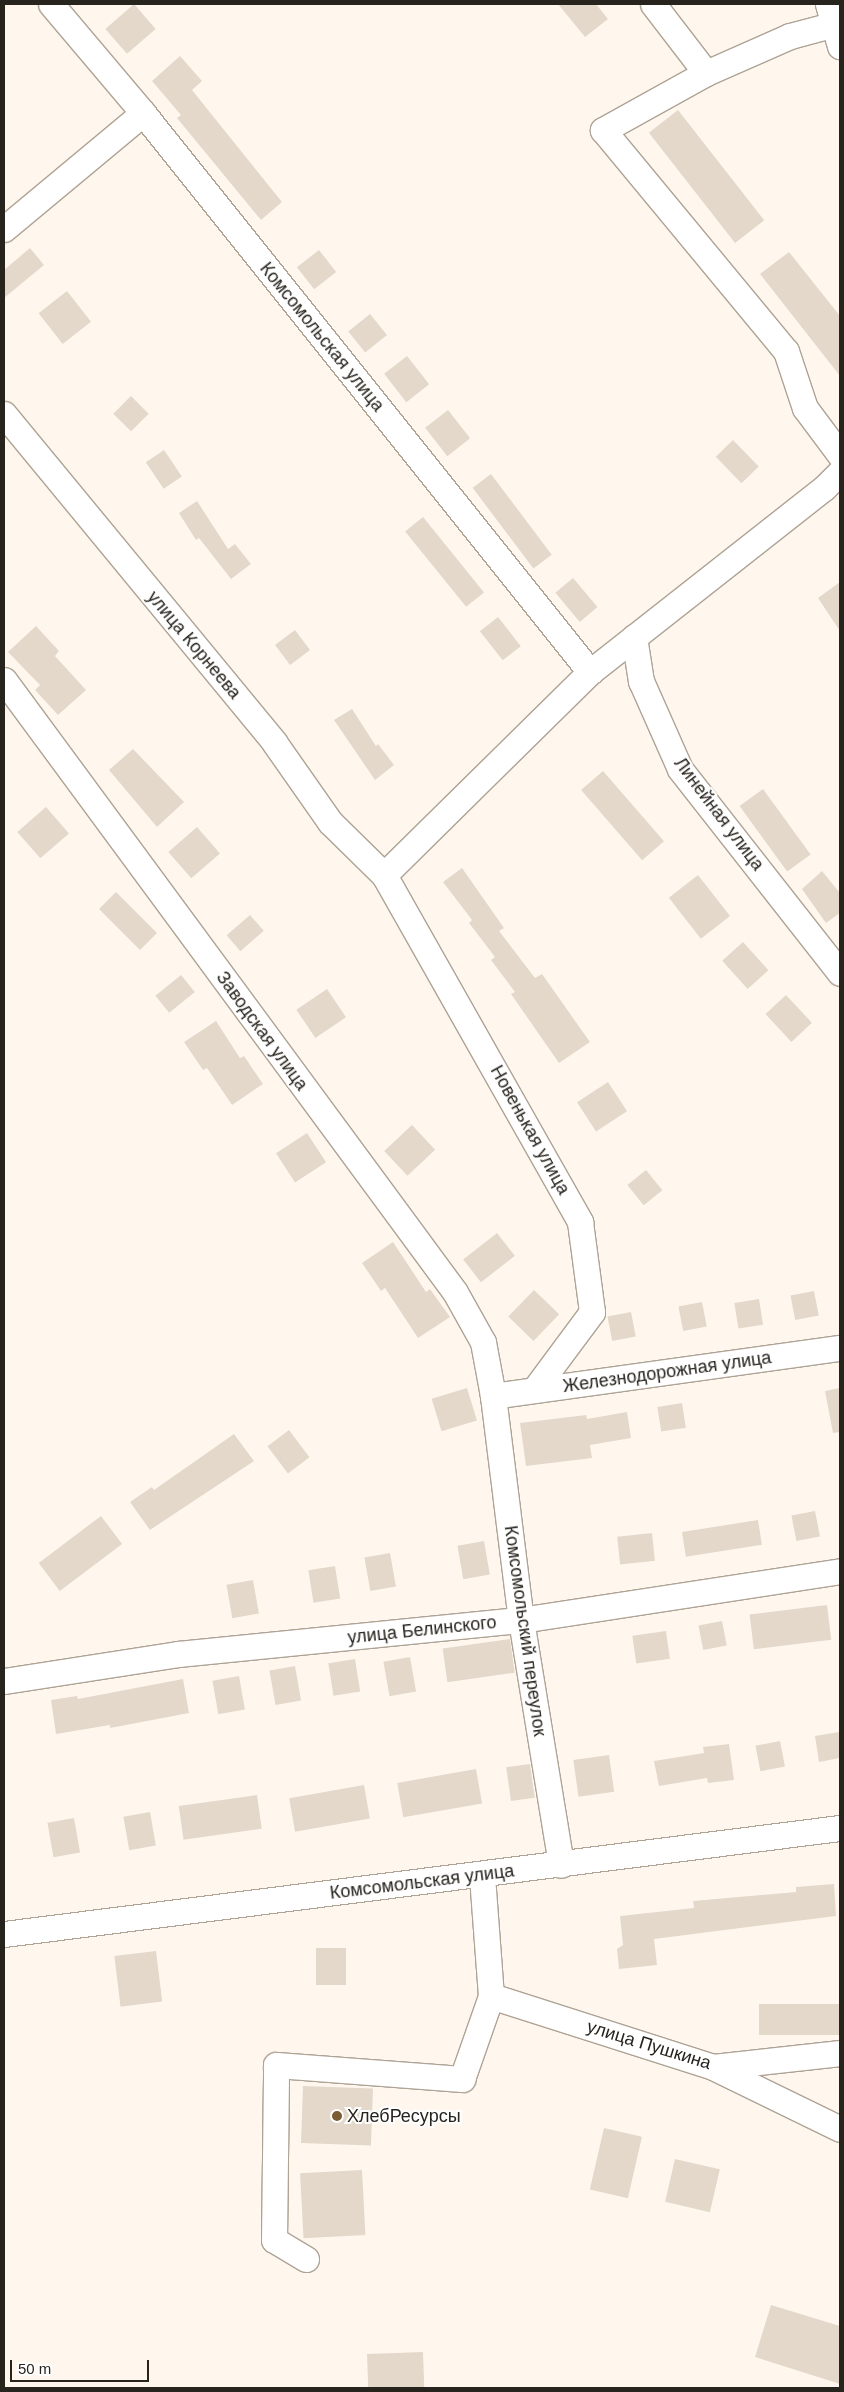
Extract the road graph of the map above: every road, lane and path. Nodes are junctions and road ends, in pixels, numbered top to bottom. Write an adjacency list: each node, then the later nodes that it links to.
1 (51, 4): 5 (street, Комсомольская улица)
2 (653, 4): 4 (street)
3 (834, 25): 4 (street)
4 (706, 73): 8 (street)
5 (143, 114): 6 (street); 10 (street, Комсомольская улица)
6 (4, 229)
7 (4, 414): 12 (street, улица Корнеева)
8 (840, 471): 9 (street)
9 (634, 637): 10 (street); 13 (street, Линейная улица)
10 (590, 672): 12 (street)
11 (4, 680): 16 (street, Заводская улица)
12 (384, 875): 15 (street, Новенькая улица)
13 (840, 973)
14 (840, 1348): 15 (street, Железнодорожная улица)
15 (534, 1390): 16 (street, Железнодорожная улица)
16 (493, 1396): 18 (street, Комсомольский переулок)
17 (840, 1571): 18 (street, улица Белинского)
18 (521, 1620): 19 (street, улица Белинского); 21 (street, Комсомольский переулок)
19 (4, 1681)
20 (840, 1828): 21 (street, Комсомольская улица)
21 (561, 1865): 22 (street, Комсомольская улица)
22 (482, 1875): 23 (street, Комсомольская улица); 24 (street)
23 (4, 1934)
24 (491, 1996): 26 (street, улица Пушкина); 28 (street)
25 (840, 2053): 26 (street, улица Пушкина)
26 (713, 2067): 27 (street)
27 (840, 2129)
28 (306, 2259)

